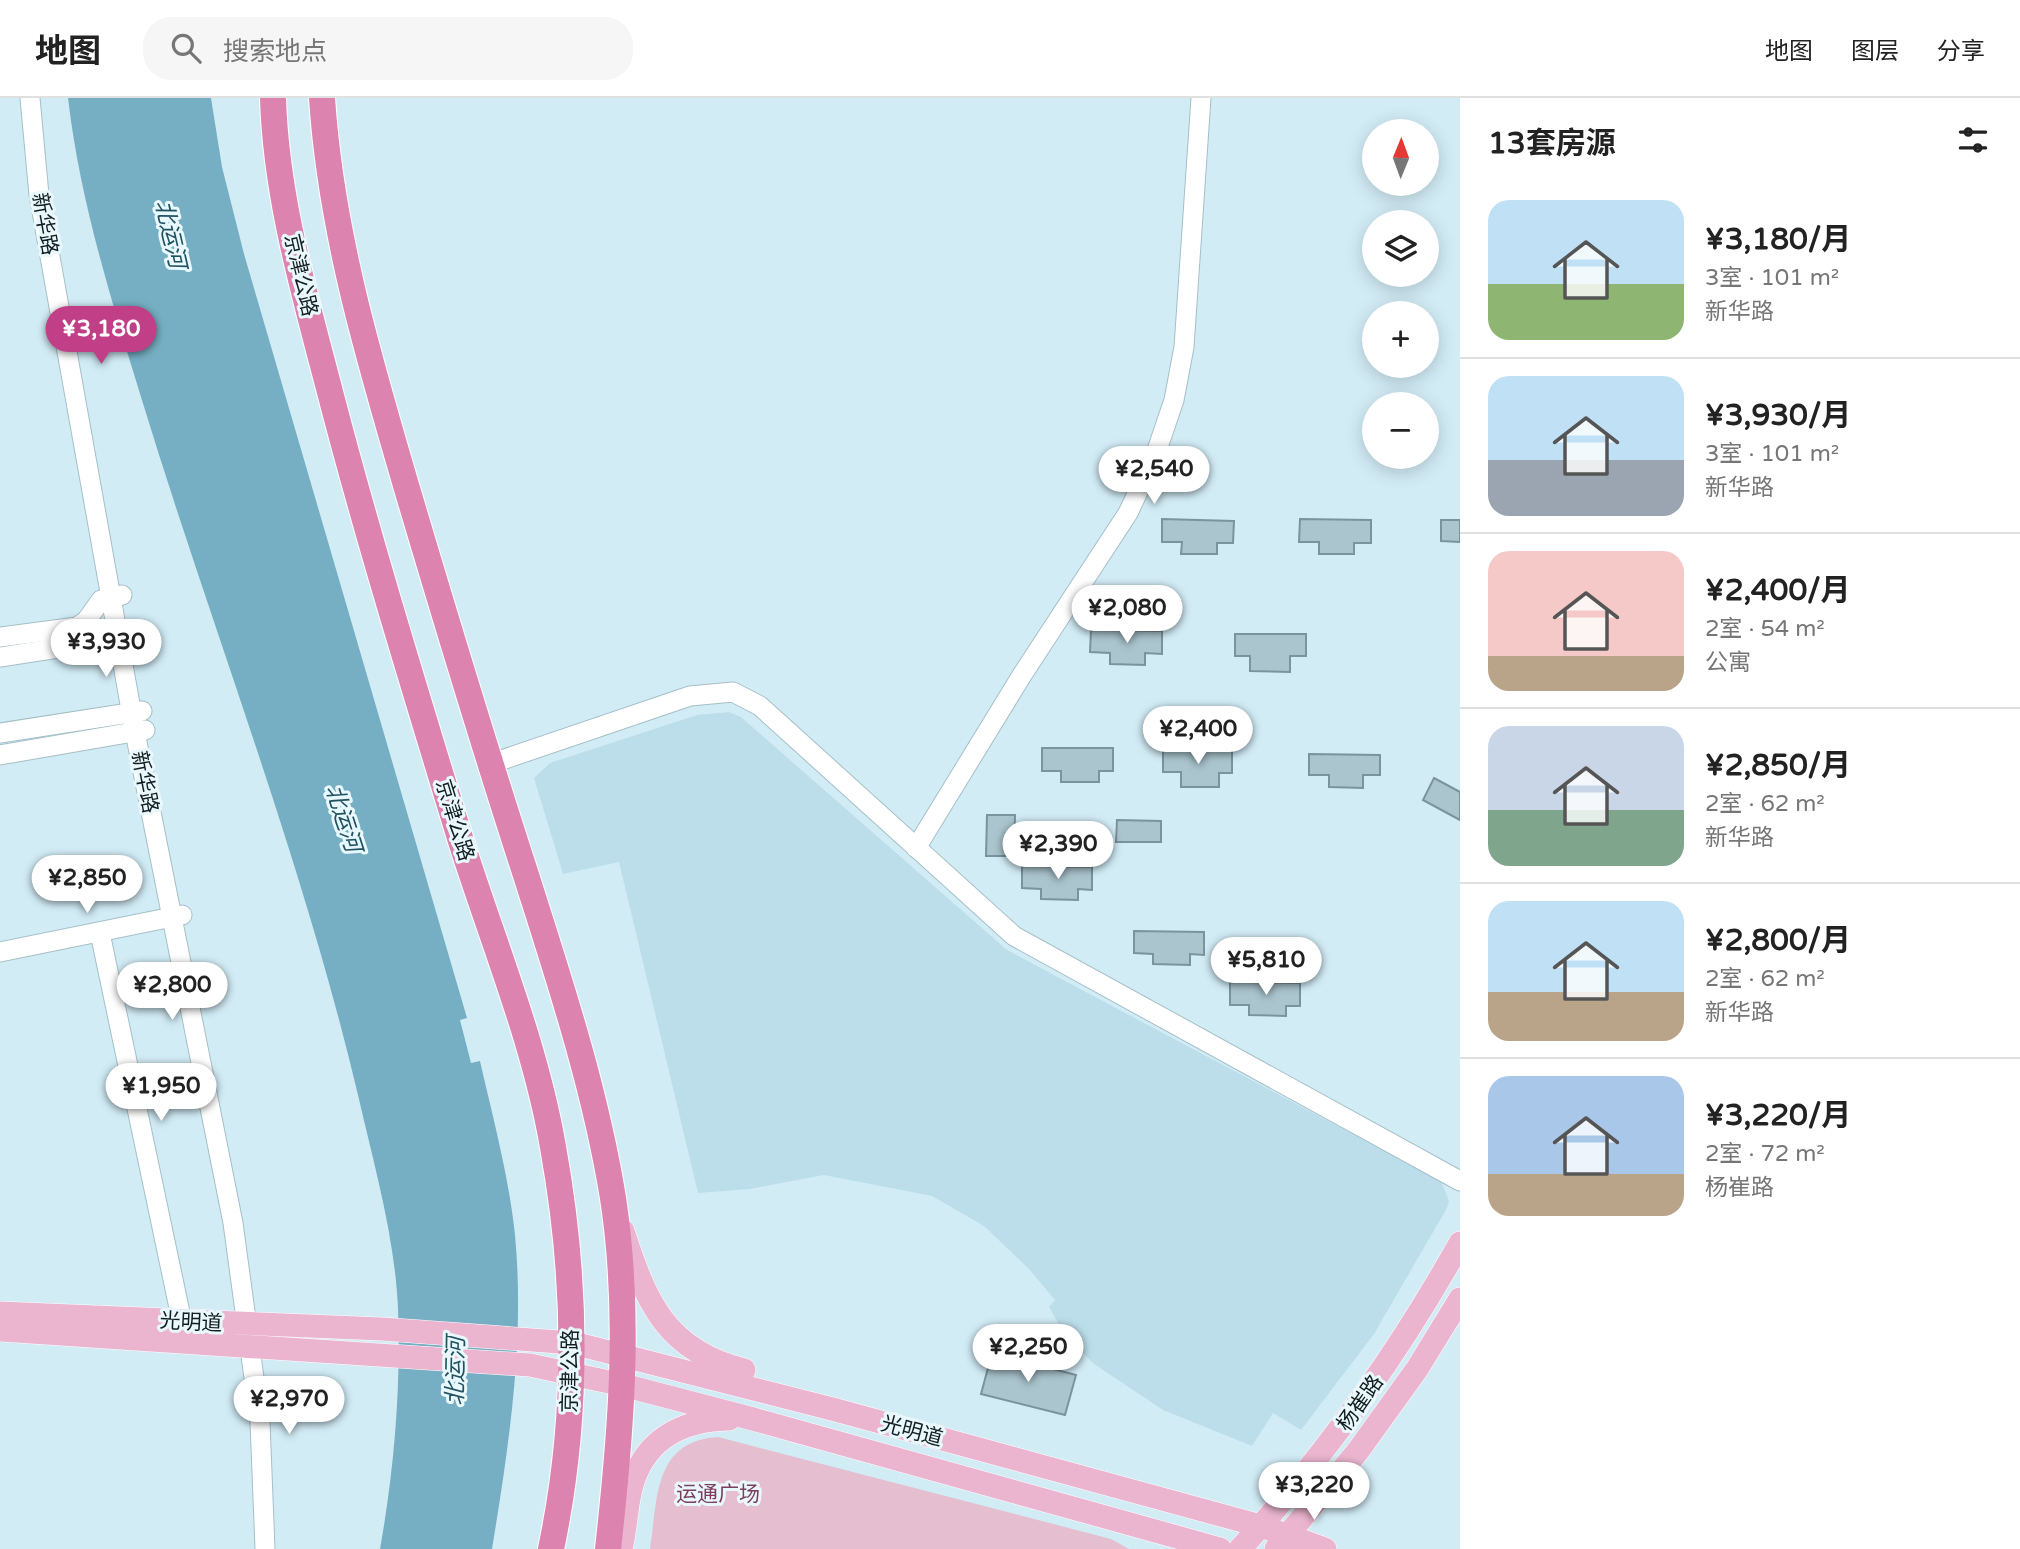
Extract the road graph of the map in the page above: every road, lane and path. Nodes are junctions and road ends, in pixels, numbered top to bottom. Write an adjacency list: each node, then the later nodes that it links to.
1 (30, 98): 6 (street, 新华路)
2 (42, 98): 6 (street, 新华路)
3 (273, 98): 26 (highway, 京津公路)
4 (322, 98): 13 (highway)
5 (1201, 98): 14 (street)
6 (117, 596): 7 (street); 8 (street, 新华路)
7 (0, 637)
8 (124, 638): 9 (street); 10 (street, 新华路)
9 (0, 657)
10 (139, 722): 11 (street); 12 (street); 15 (street, 新华路)
11 (0, 733)
12 (0, 755)
13 (490, 764): 14 (street); 19 (highway)
14 (916, 848): 18 (street)
15 (176, 916): 16 (street); 25 (street, 新华路)
16 (100, 933): 17 (street); 23 (street)
17 (0, 952)
18 (1460, 1181)
19 (614, 1202): 27 (highway); 30 (main road)
20 (1460, 1243): 32 (main road, 杨崔路)
21 (1460, 1299): 33 (main road, 杨崔路)
22 (0, 1313): 23 (main road, 光明道)
23 (182, 1322): 25 (main road, 光明道)
24 (0, 1330): 25 (main road, 光明道)
25 (254, 1336): 26 (main road, 光明道); 28 (main road, 光明道); 34 (street, 新华路); 35 (street, 新华路)
26 (573, 1343): 27 (main road, 光明道); 28 (highway, 京津公路)
27 (623, 1354): 29 (highway); 30 (main road, 光明道)
28 (571, 1374): 29 (main road, 光明道); 36 (highway, 京津公路)
29 (623, 1385): 31 (main road, 光明道); 37 (highway)
30 (835, 1410): 32 (main road, 光明道)
31 (753, 1419): 38 (main road); 39 (main road, 光明道)
32 (1261, 1526): 33 (main road, 光明道); 40 (main road, 杨崔路)
33 (1283, 1543): 41 (main road, 光明道)
34 (265, 1549)
35 (272, 1549)
36 (551, 1549)
37 (608, 1549)
38 (621, 1549)
39 (1220, 1549)
40 (1240, 1549)
41 (1325, 1549)

